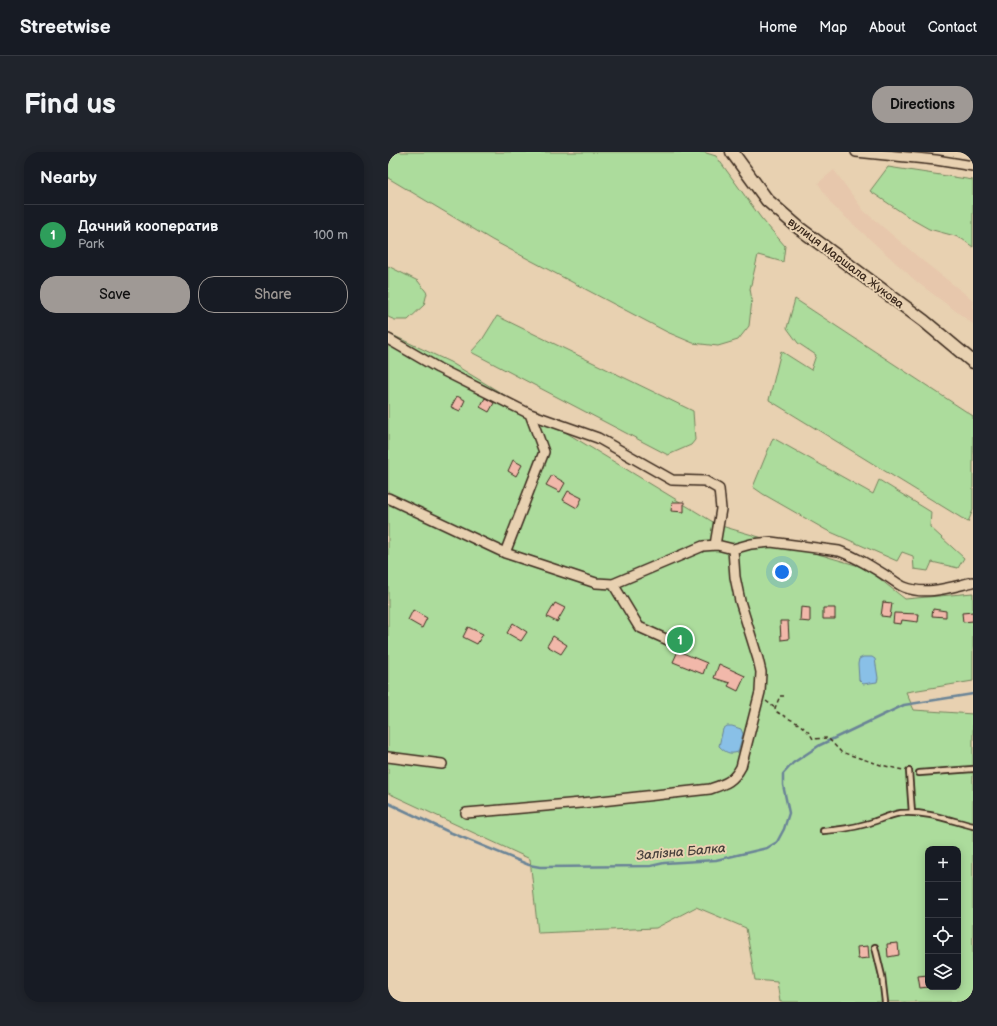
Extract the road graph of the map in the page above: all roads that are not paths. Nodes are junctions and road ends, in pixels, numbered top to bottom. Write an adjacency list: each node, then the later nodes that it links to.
1 (732, 152): 5 (main road, вулиця Маршала Жукова)
2 (856, 152): 3 (street)
3 (973, 166)
4 (388, 339): 6 (street)
5 (973, 362)
6 (530, 414): 8 (street); 10 (street)
7 (389, 500): 10 (street)
8 (715, 545): 9 (street); 12 (street)
9 (733, 549): 11 (street); 19 (street)
10 (505, 553): 12 (street)
11 (973, 582)
12 (613, 584): 13 (street)
13 (679, 645)
14 (388, 757): 15 (street)
15 (442, 764)
16 (973, 769): 18 (lane)
17 (909, 772): 20 (lane)
18 (919, 774)
19 (466, 813)
20 (912, 813): 21 (lane); 22 (lane)
21 (973, 826)
22 (823, 831)
23 (875, 947): 24 (lane)
24 (885, 1002)

